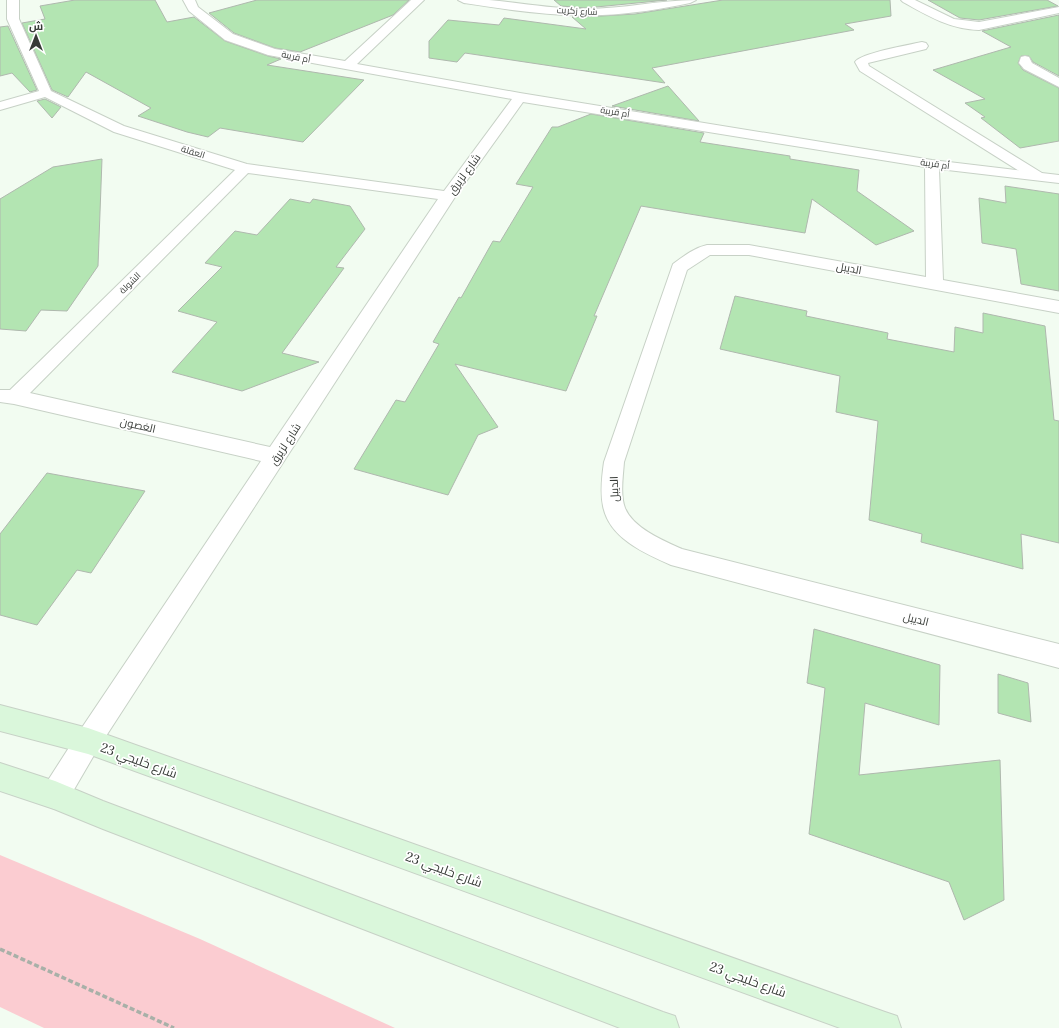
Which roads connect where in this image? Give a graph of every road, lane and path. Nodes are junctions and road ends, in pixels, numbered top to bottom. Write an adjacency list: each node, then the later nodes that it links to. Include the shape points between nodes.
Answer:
1 (13, 0): 12 (street, via 13,19)
2 (189, 0): 10 (street, أم قريبة, via 193,9 229,37 272,52)
3 (418, 0): 10 (street)
4 (464, 0): 5 (street, شارع زكريت, via 534,9 601,12)
5 (690, 0)
6 (907, 0): 7 (street, via 952,24 966,26 979,26)
7 (1059, 10)
8 (922, 46): 17 (street, via 861,62 864,68)
9 (1025, 60): 11 (street, via 1028,66)
10 (347, 66): 13 (street, أم قريبة)
11 (1059, 83)
12 (46, 93): 14 (street); 16 (street, العقلة, via 119,129)
13 (520, 97): 15 (street, أم قريبة); 19 (street, شارع لزيرق)
14 (0, 106)
15 (932, 164): 17 (street, أم قريبة); 20 (street)
16 (245, 168): 19 (street, العقلة); 22 (street, الشولة, via 46,367)
17 (1037, 176): 18 (street, أم قريبة)
18 (1059, 179)
19 (448, 196): 23 (street, شارع لزيرق)
20 (935, 284): 21 (street, الديبل); 24 (street, الديبل, via 749,250 707,250 692,258 680,268 614,462 612,488 615,511 631,532 656,548 679,558)
21 (1059, 307)
22 (7, 397): 23 (street, الغصون)
23 (277, 457): 26 (street, شارع لزيرق)
24 (1059, 656)
25 (0, 718): 26 (main road, شارع خليجي 23)
26 (88, 742): 28 (street, شارع لزيرق); 32 (main road, شارع خليجي 23)
27 (0, 777): 28 (main road)
28 (55, 795): 31 (main road)
29 (0, 950): 30 (path)
30 (174, 1028)
31 (663, 1028)
32 (885, 1028)

